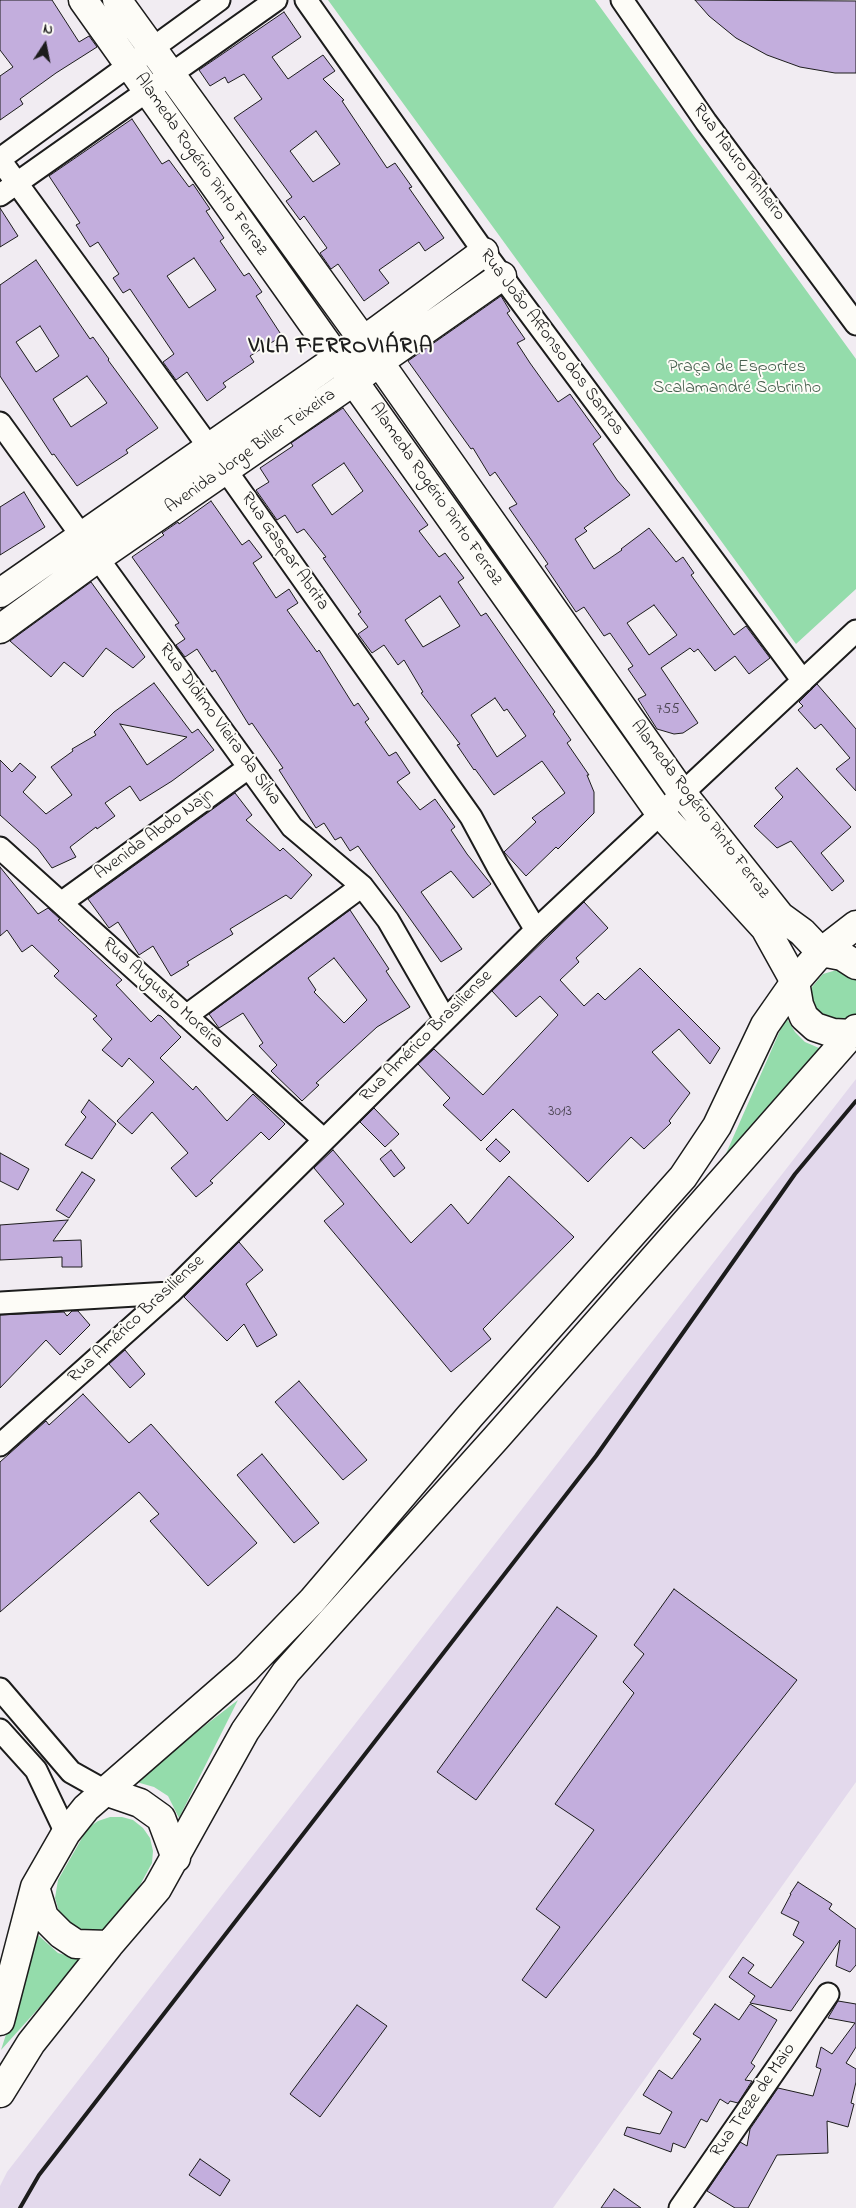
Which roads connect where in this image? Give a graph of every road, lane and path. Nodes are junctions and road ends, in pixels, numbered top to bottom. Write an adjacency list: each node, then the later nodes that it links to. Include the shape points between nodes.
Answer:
1 (83, 0): 8 (street, Alameda Rogério Pinto Ferraz)
2 (117, 0): 7 (street, Alameda Rogério Pinto Ferraz)
3 (219, 0): 7 (street)
4 (276, 0): 9 (street)
5 (306, 0): 13 (street, Rua João Affonso dos Santos)
6 (622, 0): 15 (street, Rua Mauro Pinheiro, via 706,122)
7 (151, 48): 8 (street); 9 (street, Alameda Rogério Pinto Ferraz)
8 (130, 65): 10 (street, Alameda Rogério Pinto Ferraz); 11 (street)
9 (170, 74): 10 (street); 16 (street, Alameda Rogério Pinto Ferraz)
10 (148, 90): 12 (street); 17 (street, Alameda Rogério Pinto Ferraz)
11 (0, 160): 12 (street, Rua Gaspar Abrita)
12 (9, 190): 21 (street, Rua Gaspar Abrita)
13 (484, 252): 14 (street, Rua João Affonso dos Santos); 16 (street, Avenida Jorge Biller Teixeira)
14 (502, 276): 18 (street, Avenida Jorge Biller Teixeira); 28 (street, Rua João Affonso dos Santos)
15 (856, 324)
16 (363, 340): 17 (street, Avenida Jorge Biller Teixeira); 18 (street, Alameda Rogério Pinto Ferraz)
17 (336, 358): 19 (street, Alameda Rogério Pinto Ferraz); 21 (street, Avenida Jorge Biller Teixeira)
18 (379, 362): 19 (street, Avenida Jorge Biller Teixeira); 30 (street, Alameda Rogério Pinto Ferraz)
19 (354, 381): 22 (street, Avenida Jorge Biller Teixeira); 31 (street, Alameda Rogério Pinto Ferraz)
20 (0, 424): 23 (street, Rua Didimo Vieira da Silva)
21 (209, 446): 22 (street, Rua Gaspar Abrita); 23 (street, Avenida Jorge Biller Teixeira)
22 (226, 469): 24 (street, Avenida Jorge Biller Teixeira); 36 (street, Rua Gaspar Abrita, via 471,816)
23 (80, 536): 24 (street, Rua Didimo Vieira da Silva); 25 (street, Avenida Jorge Biller Teixeira)
24 (99, 558): 26 (street, Avenida Jorge Biller Teixeira); 29 (street, Rua Didimo Vieira da Silva)
25 (0, 593)
26 (0, 629)
27 (856, 631): 28 (street, Rua Américo Brasiliense)
28 (803, 681): 30 (street, Rua Américo Brasiliense)
29 (248, 768): 33 (street, Rua Didimo Vieira da Silva, via 292,827); 34 (street, Avenida Abdo Najn)
30 (682, 793): 31 (street, Rua Américo Brasiliense); 37 (street, Alameda Rogério Pinto Ferraz, via 780,916)
31 (660, 813): 36 (street, Rua Américo Brasiliense); 39 (street, Alameda Rogério Pinto Ferraz, via 765,928)
32 (0, 848): 34 (street, Rua Augusto Moreira)
33 (362, 886): 40 (street); 41 (street, Rua Didimo Vieira da Silva, via 388,920)
34 (61, 903): 40 (street, Rua Augusto Moreira)
35 (856, 925): 37 (street)
36 (536, 930): 41 (street, Rua Américo Brasiliense)
37 (821, 952): 38 (street, via 842,956); 39 (street)
38 (856, 965)
39 (796, 982): 42 (street, via 799,1005 814,1028 833,1034); 49 (street, via 765,1025 717,1126 683,1177 470,1416 312,1601 246,1669)
40 (186, 1016): 43 (street, Rua Augusto Moreira)
41 (445, 1018): 43 (street, Rua Américo Brasiliense)
42 (854, 1031): 51 (street, via 286,1672 245,1731)
43 (323, 1139): 44 (street, Rua Américo Brasiliense)
44 (170, 1293): 45 (street); 46 (street, Rua Américo Brasiliense)
45 (0, 1303)
46 (0, 1445)
47 (0, 1689): 49 (street, via 71,1772)
48 (0, 1730): 50 (street, via 36,1770)
49 (105, 1791): 50 (street); 51 (street, via 140,1803 161,1818)
50 (66, 1833): 52 (street)
51 (176, 1858): 53 (street, via 157,1889)
52 (35, 1888): 53 (street, via 44,1917 61,1934 76,1944); 55 (street)
53 (109, 1945): 56 (street, via 31,2043)
54 (828, 1994): 57 (street, Rua Treze de Maio)
55 (0, 2021)
56 (0, 2093)
57 (680, 2208)

